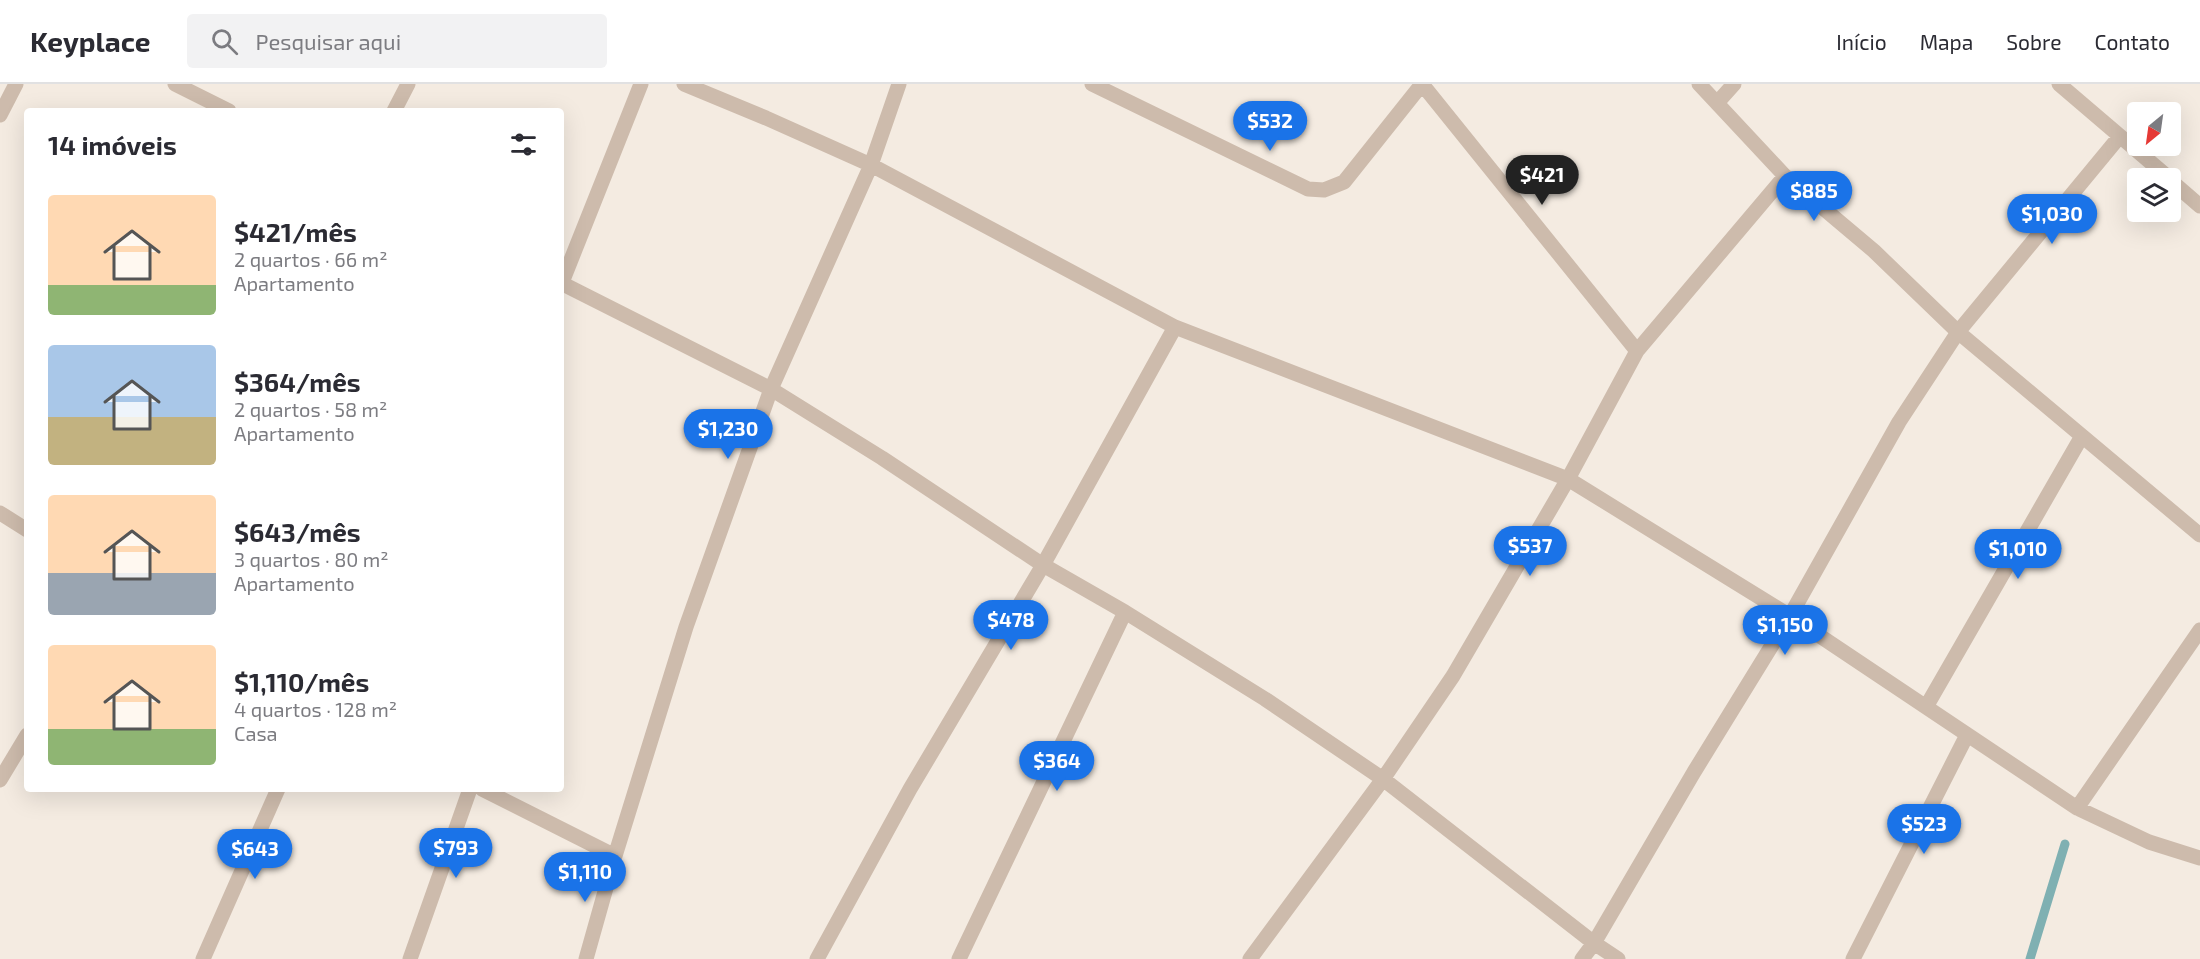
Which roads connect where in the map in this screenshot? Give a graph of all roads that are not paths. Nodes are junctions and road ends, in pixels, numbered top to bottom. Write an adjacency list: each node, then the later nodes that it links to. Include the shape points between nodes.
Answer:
1 (16, 84): 15 (street)
2 (175, 84): 13 (street)
3 (408, 84): 14 (street)
4 (641, 84): 22 (street)
5 (684, 84): 17 (street)
6 (899, 84): 17 (street)
7 (1092, 84): 8 (street, via 1308,189 1324,190 1344,182)
8 (1422, 84): 26 (street)
9 (1699, 84): 12 (street)
10 (1734, 84): 12 (street)
11 (2059, 84): 16 (street)
12 (1717, 103): 19 (street)
13 (223, 108)
14 (396, 108)
15 (0, 115)
16 (2120, 136): 18 (street); 25 (street)
17 (872, 165): 24 (street); 27 (street)
18 (2157, 168)
19 (1785, 176): 25 (street, via 1874,251); 26 (street)
20 (2181, 189): 21 (street)
21 (2200, 206)
22 (564, 276)
23 (564, 285): 27 (street)
24 (1175, 327): 29 (street); 33 (street)
25 (1958, 332): 28 (street); 35 (street, via 1899,422)
26 (1637, 351): 29 (street)
27 (771, 389): 33 (street); 46 (street, via 686,627)
28 (2082, 436): 32 (street); 37 (street)
29 (1569, 479): 35 (street); 40 (street, via 1453,676)
30 (0, 513): 31 (street)
31 (24, 528)
32 (2200, 535)
33 (1043, 565): 34 (street); 52 (street, via 910,789)
34 (1125, 612): 40 (street, via 1265,699); 53 (street)
35 (1790, 616): 37 (street); 48 (street)
36 (2200, 630): 45 (street)
37 (1926, 707): 38 (street)
38 (1966, 735): 45 (street); 57 (street)
39 (24, 740): 41 (street)
40 (1383, 779): 48 (street); 54 (street)
41 (0, 780)
42 (277, 792): 49 (street)
43 (469, 792): 50 (street)
44 (488, 792): 46 (street)
45 (2077, 808): 47 (street, via 2149,842)
46 (615, 856): 51 (street)
47 (2200, 858)
48 (1594, 943): 55 (street); 56 (street)
49 (203, 959)
50 (410, 959)
51 (586, 959)
52 (817, 959)
53 (959, 959)
54 (1250, 959)
55 (1582, 959)
56 (1618, 959)
57 (1853, 959)

